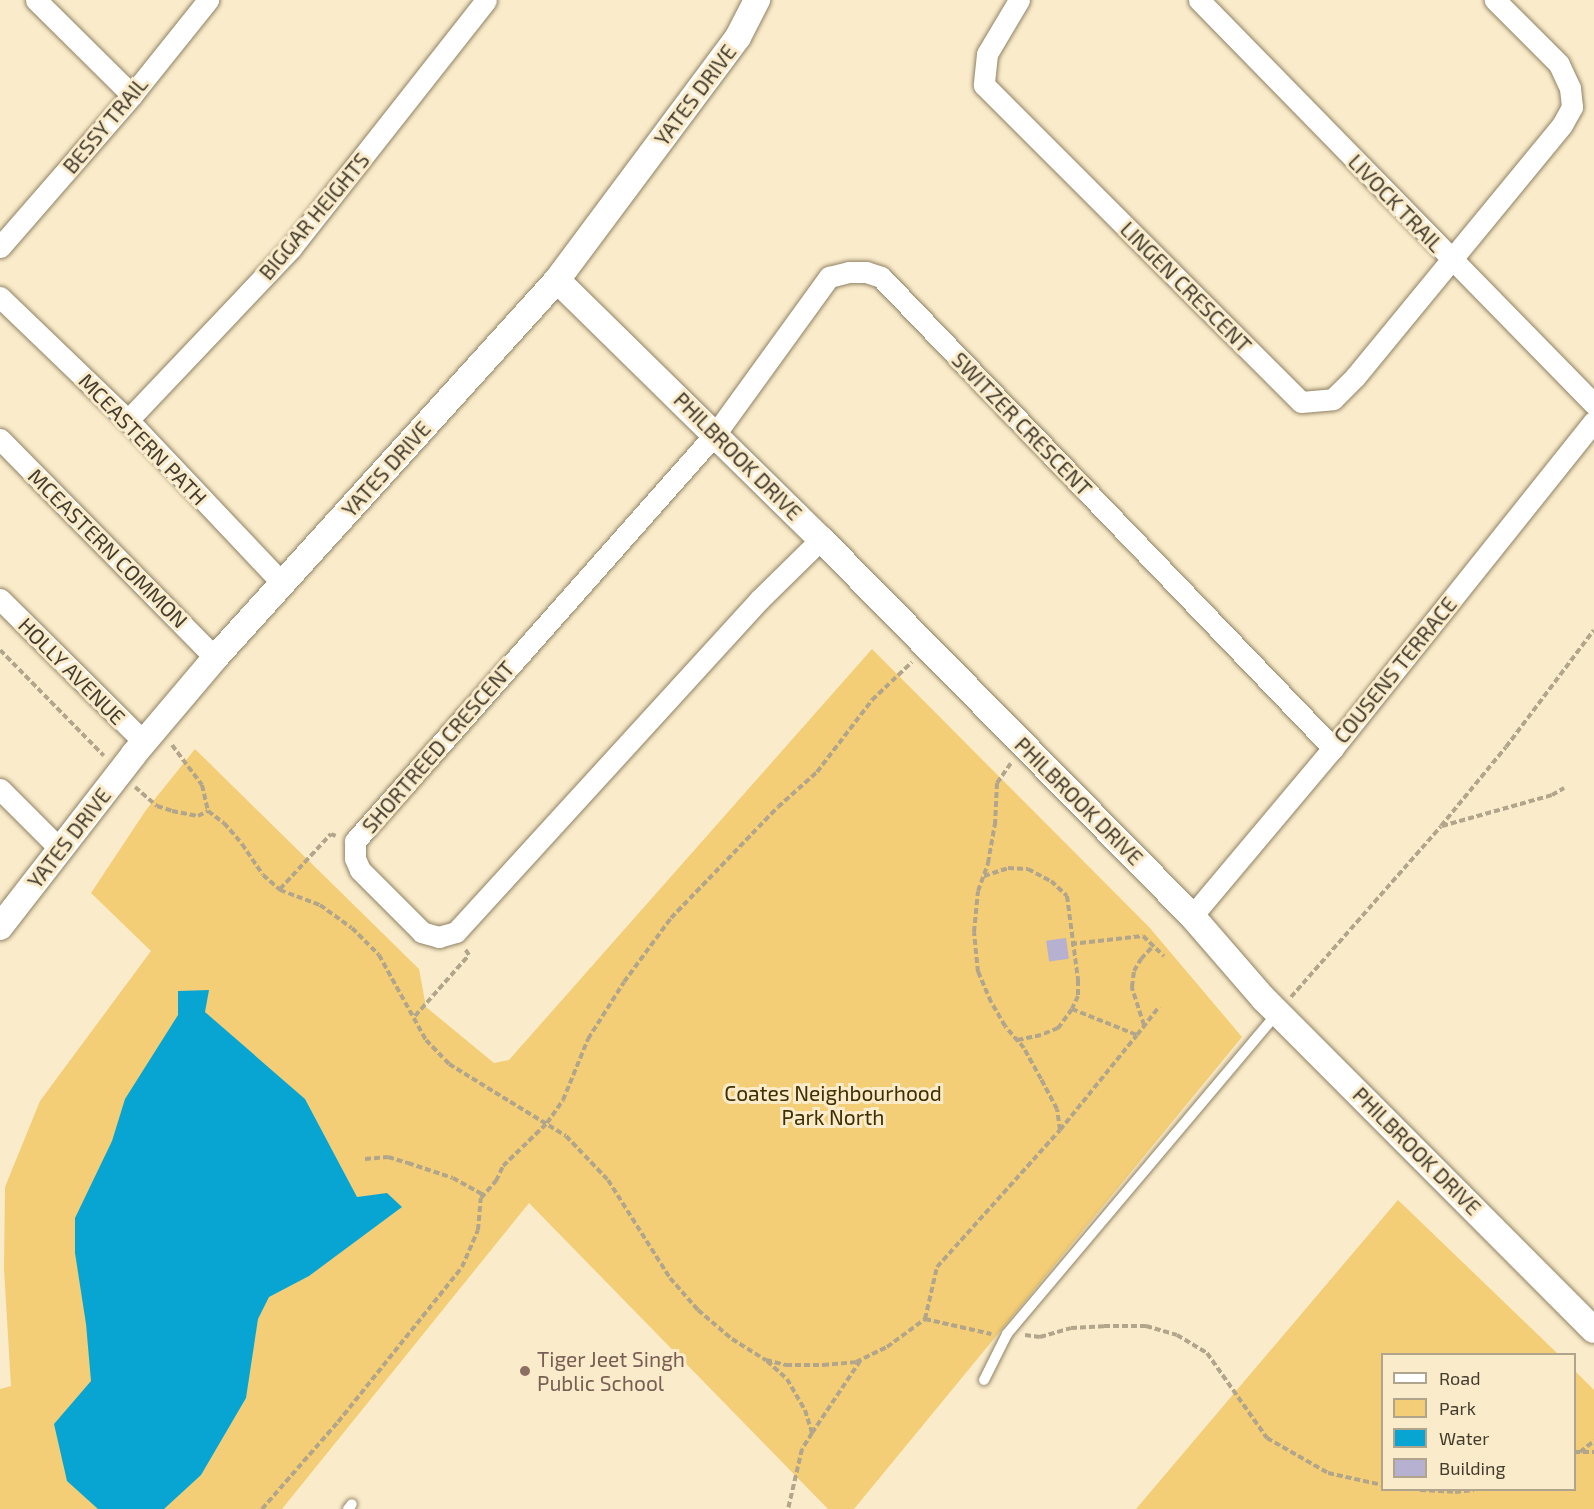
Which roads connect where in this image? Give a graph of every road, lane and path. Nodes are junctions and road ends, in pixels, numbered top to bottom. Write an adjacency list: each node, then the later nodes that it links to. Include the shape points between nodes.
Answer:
1 (36, 0): 8 (street)
2 (208, 0): 8 (street, BESSY TRAIL)
3 (486, 0): 14 (street, BIGGAR HEIGHTS, via 291,248)
4 (757, 0): 11 (street, YATES DRIVE, via 738,37)
5 (1018, 0): 10 (street, LINGEN CRESCENT, via 987,54 984,85 1301,402 1333,399)
6 (1199, 0): 10 (street, LIVOCK TRAIL)
7 (1495, 0): 10 (street, via 1559,64 1570,88 1572,107)
8 (132, 95): 9 (street, BESSY TRAIL)
9 (0, 247)
10 (1452, 260): 13 (street, LIVOCK TRAIL)
11 (557, 280): 16 (street, PHILBROOK DRIVE); 19 (street, YATES DRIVE)
12 (0, 297): 14 (street, MCEASTERN PATH)
13 (1594, 404)
14 (128, 420): 19 (street, MCEASTERN PATH)
15 (1594, 421): 27 (street, COUSENS TERRACE)
16 (716, 433): 18 (street, PHILBROOK DRIVE); 27 (street, SWITZER CRESCENT, via 829,276 866,272 881,277); 33 (street, SHORTREED CRESCENT)
17 (0, 439): 24 (street, MCEASTERN COMMON)
18 (821, 539): 22 (street, PHILBROOK DRIVE); 39 (street, via 760,599)
19 (283, 584): 24 (street, YATES DRIVE)
20 (0, 599): 25 (street, HOLLY AVENUE)
21 (1594, 630): 32 (path)
22 (929, 648): 26 (street, PHILBROOK DRIVE); 50 (path, via 890,680 817,772 671,918 588,1039 563,1100)
23 (0, 650): 28 (path)
24 (215, 658): 25 (street, YATES DRIVE)
25 (150, 734): 28 (street, YATES DRIVE); 31 (path, via 202,785)
26 (1025, 747): 35 (path, via 997,783 995,825); 37 (street, PHILBROOK DRIVE)
27 (1333, 748): 37 (street, COUSENS TERRACE)
28 (119, 773): 31 (path, via 157,806 198,816); 34 (street, YATES DRIVE)
29 (1564, 788): 32 (path, via 1552,795)
30 (0, 789): 34 (street)
31 (208, 811): 36 (path, via 224,823 263,876)
32 (1442, 826): 45 (path)
33 (355, 841): 36 (path, via 331,834); 39 (street, SHORTREED CRESCENT, via 360,870 422,932 439,937)
34 (60, 849): 38 (street, YATES DRIVE)
35 (983, 876): 40 (path, via 1008,868 1028,869 1051,880 1067,896); 49 (path, via 974,932 978,972 991,1002)
36 (280, 890): 46 (path, via 320,905 352,928 380,955)
37 (1192, 916): 45 (street, PHILBROOK DRIVE)
38 (0, 927)
39 (456, 932): 46 (path, via 469,955)
40 (1071, 944): 41 (path, via 1143,936); 44 (path, via 1078,980 1078,996)
41 (1153, 946): 42 (path); 47 (path, via 1134,971 1132,987)
42 (1164, 956)
43 (1159, 1007): 47 (path)
44 (1072, 1010): 48 (path); 49 (path, via 1058,1028)
45 (1279, 1012): 55 (street, PHILBROOK DRIVE); 56 (lane)
46 (415, 1016): 50 (path, via 426,1040 449,1064)
47 (1144, 1025): 48 (path)
48 (1137, 1035): 51 (path)
49 (1017, 1040): 51 (path, via 1057,1109)
50 (547, 1123): 53 (path, via 503,1167); 57 (path, via 566,1136 608,1180 647,1245 698,1310 732,1339)
51 (1060, 1130): 54 (path, via 937,1267)
52 (365, 1159): 53 (path, via 388,1157 408,1162 453,1178)
53 (484, 1195): 68 (path, via 478,1230 462,1267 338,1422)
54 (925, 1319): 56 (path); 58 (path, via 887,1347)
55 (1594, 1330)
56 (1007, 1334): 59 (lane); 65 (path, via 1040,1337 1071,1328 1146,1326 1177,1335 1207,1353 1267,1438 1328,1473)
57 (766, 1360): 58 (path, via 786,1365 823,1365); 60 (path, via 787,1379 805,1410)
58 (860, 1360): 60 (path)
59 (984, 1380)
60 (812, 1433): 69 (path, via 802,1449)
61 (1594, 1441): 63 (path)
62 (1576, 1452): 63 (path)
63 (1580, 1452): 64 (path)
64 (1594, 1452)
65 (1381, 1485)
66 (1438, 1491): 67 (path)
67 (1464, 1491)
68 (262, 1509)
69 (789, 1509)

